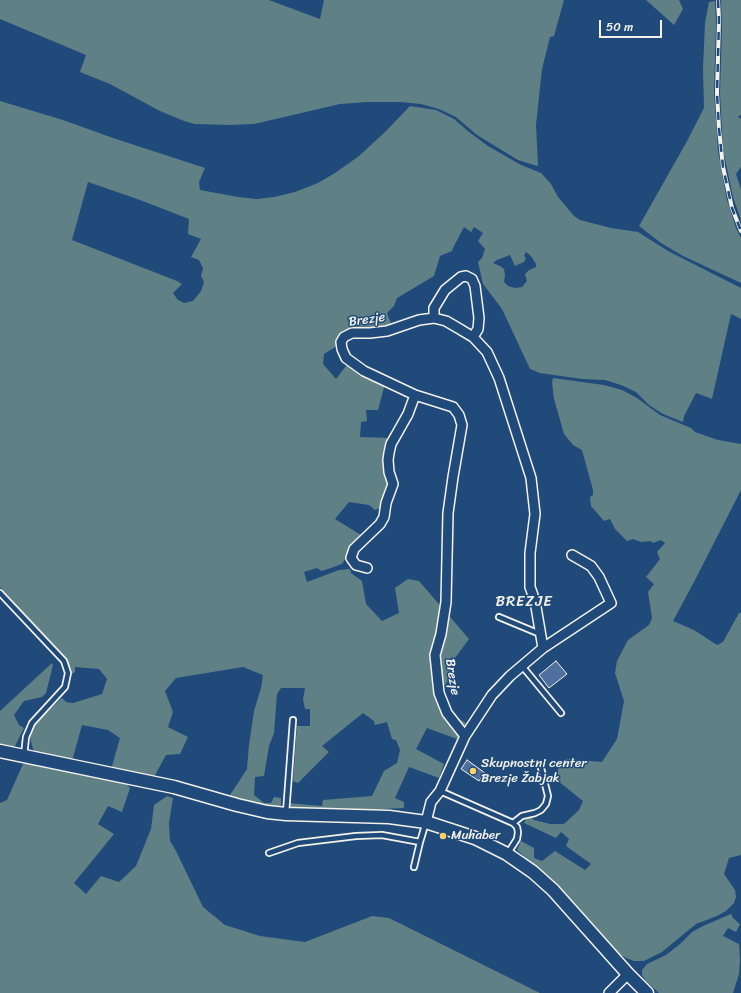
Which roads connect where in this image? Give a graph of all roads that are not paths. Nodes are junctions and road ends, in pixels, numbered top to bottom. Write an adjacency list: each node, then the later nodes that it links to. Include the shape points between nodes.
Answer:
1 (434, 318): 2 (street, via 446,321); 2 (street, via 434,308 445,290 466,276 472,279 475,286 479,318 478,329); 3 (street, Brezje, via 419,320 387,331 352,333 344,336 341,342 346,358 364,371)
2 (472, 337): 8 (street, via 487,352 499,378 531,478 535,514 530,553 530,587)
3 (415, 395): 5 (street, via 408,414 391,444 388,460 393,484 384,517 354,549 351,558 356,564); 13 (street, Brezje, via 453,407 462,425 452,477 448,513 446,602 436,655 439,693 447,713)
4 (572, 554): 9 (street, via 591,566 611,603)
5 (367, 568)
6 (0, 593): 15 (lane, via 64,661 68,673 65,687 32,723 26,737)
7 (499, 617): 8 (lane)
8 (540, 634): 9 (street)
9 (542, 648): 10 (street)
10 (522, 666): 11 (lane); 13 (street, via 492,695)
11 (561, 714)
12 (293, 720): 18 (lane)
13 (465, 736): 17 (street)
14 (0, 751): 15 (street)
15 (24, 756): 18 (street, via 174,787 237,806)
16 (541, 768): 20 (lane, via 548,796 546,804 541,810 522,816)
17 (440, 791): 19 (street, via 431,802); 20 (lane)
18 (286, 814): 19 (street, via 389,817)
19 (426, 822): 21 (lane); 23 (street, via 475,838)
20 (513, 823): 23 (lane, via 518,832)
21 (420, 842): 22 (lane, via 382,835 356,836 298,843); 24 (lane)
22 (269, 853)
23 (508, 854): 25 (street, via 553,890)
24 (414, 867)
25 (628, 974): 26 (street); 27 (street)
26 (610, 993)
27 (647, 993)

